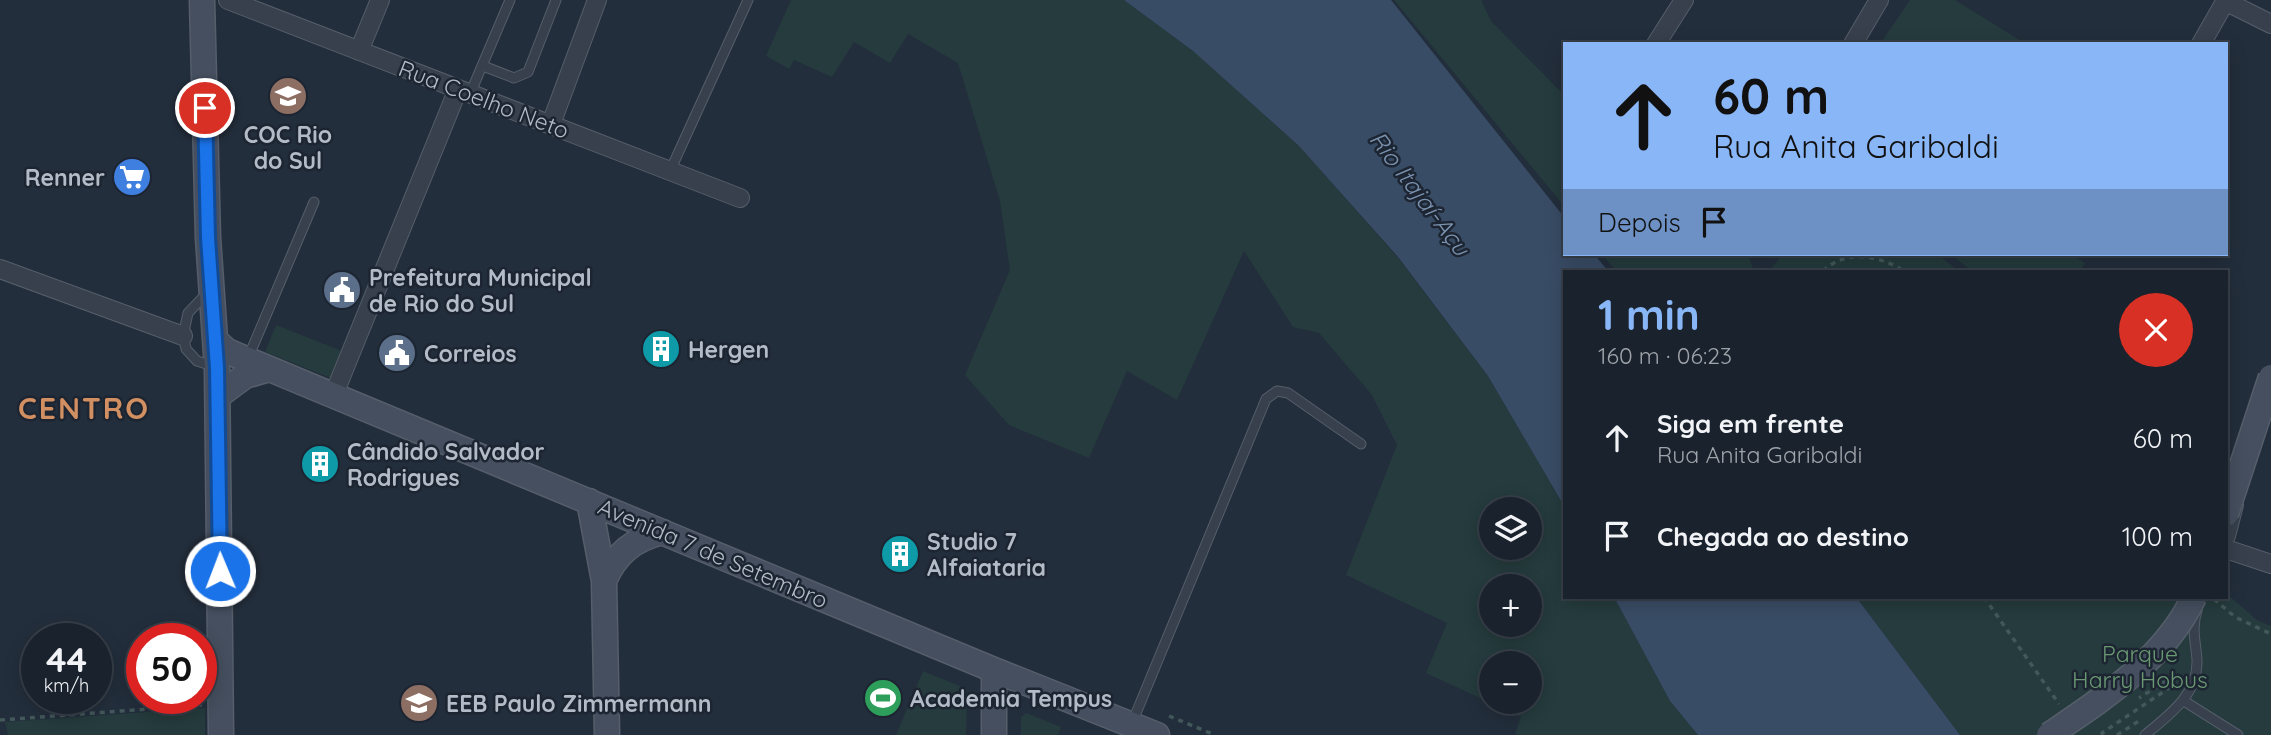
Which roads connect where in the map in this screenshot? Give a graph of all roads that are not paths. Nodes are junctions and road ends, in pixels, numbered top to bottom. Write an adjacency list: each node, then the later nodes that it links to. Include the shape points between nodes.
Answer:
1 (202, 0): 23 (street)
2 (228, 0): 15 (street, Rua Coelho Neto)
3 (380, 0): 15 (street)
4 (510, 0): 16 (lane)
5 (556, 0): 16 (lane, via 528,72 514,78)
6 (597, 0): 18 (street)
7 (748, 0): 19 (lane)
8 (1684, 0): 12 (street)
9 (1879, 0): 13 (street)
10 (2225, 1): 11 (street); 14 (street)
11 (2271, 24)
12 (1657, 42)
13 (1854, 42)
14 (2202, 42)
15 (359, 51): 17 (street, Rua Coelho Neto)
16 (483, 66): 17 (lane)
17 (464, 91): 18 (street, Rua Coelho Neto); 29 (street)
18 (551, 124): 19 (street, Rua Coelho Neto)
19 (670, 171): 20 (street, Rua Coelho Neto)
20 (740, 198)
21 (314, 202): 26 (lane)
22 (0, 269): 24 (street)
23 (212, 288): 24 (lane, via 188,313); 25 (street)
24 (184, 336): 27 (lane, via 197,361)
25 (216, 341): 26 (street, Avenida 7 de Setembro); 27 (street)
26 (258, 365): 29 (street, Avenida 7 de Setembro); 30 (street)
27 (217, 368): 30 (street)
28 (2270, 380): 33 (street, bridge); 34 (street)
29 (334, 394): 32 (street, Avenida 7 de Setembro)
30 (218, 396): 44 (street)
31 (1361, 444): 43 (lane, via 1288,393 1277,391 1266,399)
32 (589, 501): 35 (street, Avenida 7 de Setembro); 38 (street)
33 (2228, 508)
34 (2228, 529)
35 (663, 532): 38 (street, via 646,536 619,554); 41 (street, Avenida 7 de Setembro)
36 (2228, 550): 37 (street)
37 (2271, 564)
38 (604, 582): 45 (street)
39 (2193, 599): 48 (street, bridge, via 2170,636 2142,665)
40 (2203, 599): 42 (lane, via 2193,628 2195,674)
41 (994, 670): 43 (street, Avenida 7 de Setembro); 46 (street)
42 (2184, 701): 49 (lane); 50 (lane)
43 (1132, 725): 47 (street, Avenida 7 de Setembro)
44 (221, 735)
45 (607, 735)
46 (994, 735)
47 (1157, 735)
48 (2049, 735)
49 (2146, 735)
50 (2238, 735)

